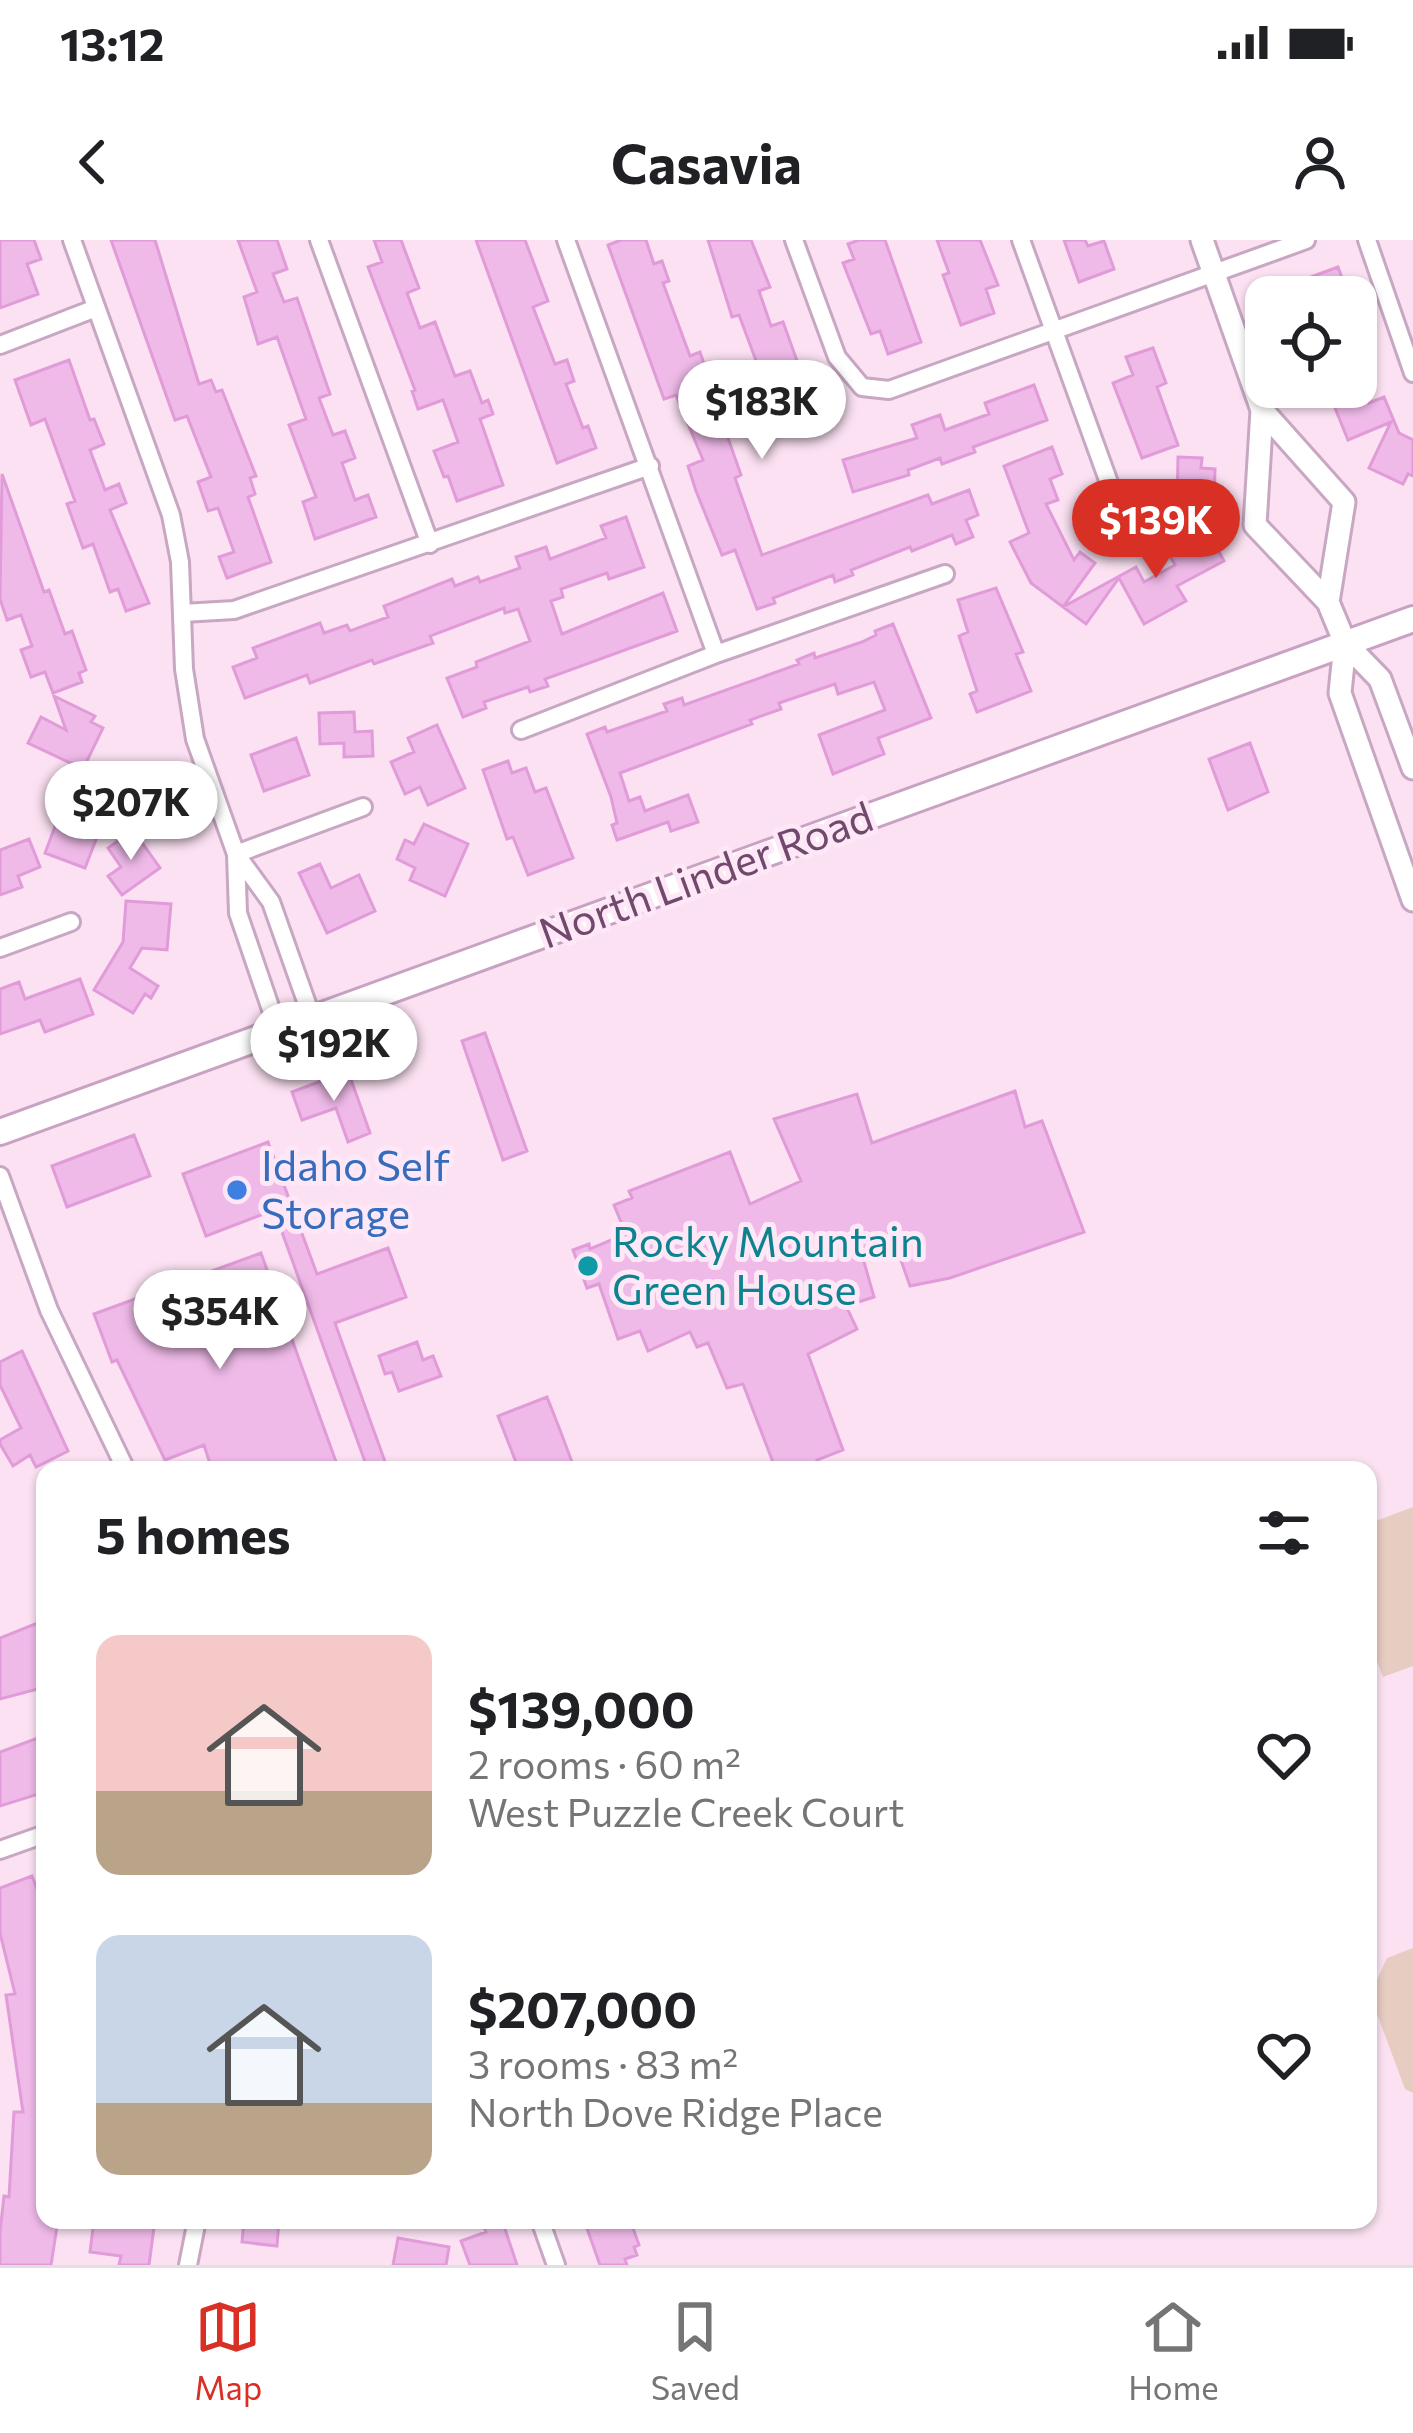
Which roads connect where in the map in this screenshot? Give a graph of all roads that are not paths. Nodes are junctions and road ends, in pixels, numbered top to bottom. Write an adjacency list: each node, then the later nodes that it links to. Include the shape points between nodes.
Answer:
1 (72, 240): 10 (street)
2 (319, 240): 17 (street)
3 (566, 240): 15 (street)
4 (794, 240): 11 (street, via 837,357 862,387 890,390)
5 (1022, 240): 11 (street)
6 (1202, 240): 9 (street)
7 (1306, 240): 9 (street)
8 (1367, 240): 13 (street)
9 (1213, 273): 11 (street); 14 (street)
10 (96, 308): 12 (street); 20 (street, via 171,515)
11 (1055, 331): 16 (street)
12 (0, 345)
13 (1413, 373)
14 (1262, 410): 19 (street, via 1255,525); 19 (street, via 1344,502)
15 (650, 466): 17 (street); 23 (street)
16 (1116, 502)
17 (430, 544): 20 (street, via 233,610)
18 (945, 574): 23 (street)
19 (1328, 602): 22 (street)
20 (183, 614): 27 (street, via 195,739)
21 (1413, 619): 22 (main road, North Linder Road)
22 (1345, 643): 25 (street, via 1380,679); 28 (street, via 1340,693); 31 (main road, North Linder Road)
23 (716, 654): 24 (street)
24 (521, 730)
25 (1413, 768)
26 (363, 807): 27 (street)
27 (236, 854): 31 (street, via 271,902); 32 (street, via 238,913)
28 (1413, 900)
29 (71, 922): 30 (street)
30 (0, 948)
31 (312, 1018): 32 (main road, North Linder Road)
32 (278, 1030): 33 (main road, North Linder Road)
33 (0, 1132)
34 (0, 1176): 35 (street, via 49,1310)
35 (122, 1461)
36 (36, 1837): 37 (street)
37 (0, 1850)
38 (195, 2229): 40 (street)
39 (543, 2229): 41 (street)
40 (188, 2265)
41 (556, 2265)

